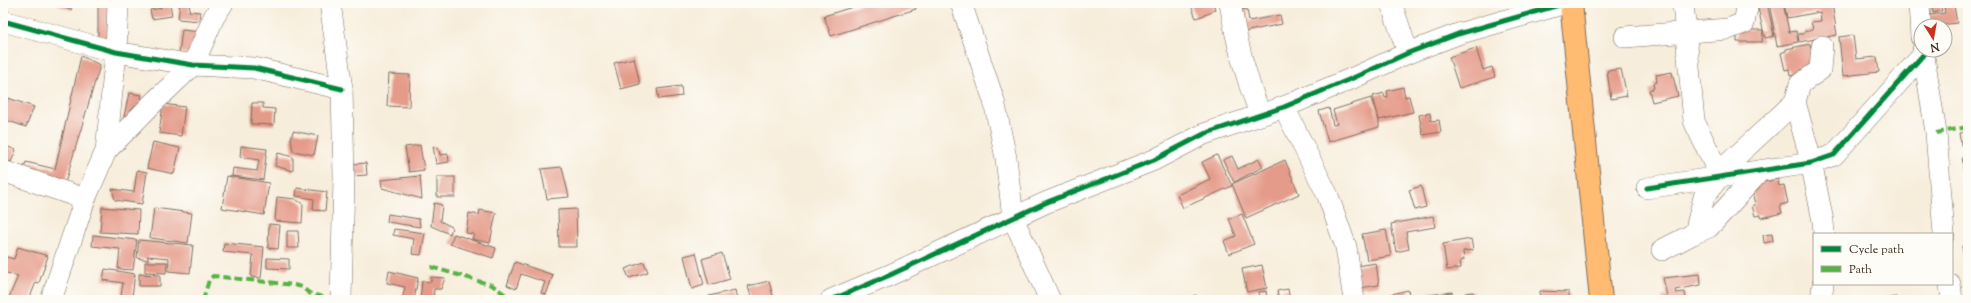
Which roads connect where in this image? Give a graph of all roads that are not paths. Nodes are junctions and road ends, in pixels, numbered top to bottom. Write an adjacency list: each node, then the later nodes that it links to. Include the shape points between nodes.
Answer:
1 (118, 3): 17 (street)
2 (223, 3): 21 (street)
3 (330, 3): 22 (street)
4 (961, 3): 33 (street, via 994,101 1006,158)
5 (1230, 3): 25 (street, via 1246,76)
6 (1391, 3): 18 (street)
7 (1566, 3): 18 (street, via 1458,34)
8 (1571, 3): 45 (main road)
9 (1683, 3): 14 (street)
10 (1748, 3): 14 (street, via 1744,23 1728,29)
11 (1919, 3): 12 (street)
12 (1920, 18)
13 (3, 21): 17 (street)
14 (1686, 32): 15 (street); 30 (street, via 1694,121)
15 (1625, 37)
16 (1822, 46): 23 (street, via 1820,70 1800,84)
17 (116, 52): 21 (street); 26 (street)
18 (1408, 53): 24 (street)
19 (1913, 58): 27 (street, via 1834,155)
20 (1924, 58): 36 (street, via 1936,133)
21 (192, 65): 22 (street, via 254,68); 26 (street)
22 (342, 89): 41 (street, via 344,178)
23 (1795, 102): 27 (street); 30 (street, via 1728,164)
24 (1284, 106): 25 (street); 44 (street, via 1328,196 1346,247)
25 (1260, 114): 33 (street, via 1204,134 1154,160 1101,179)
26 (106, 151): 32 (street)
27 (1811, 163): 29 (street); 35 (street)
28 (3, 171): 32 (street)
29 (1760, 171): 30 (street); 34 (street, via 1709,227)
30 (1720, 176): 31 (street); 34 (street, via 1704,197)
31 (1647, 188)
32 (85, 199): 40 (street)
33 (1013, 218): 42 (street); 43 (street)
34 (1694, 233): 37 (street)
35 (1824, 233)
36 (1944, 233)
37 (1662, 250)
38 (1823, 285): 46 (street)
39 (1950, 285): 47 (street)
40 (51, 300)
41 (341, 300)
42 (831, 300)
43 (1050, 300)
44 (1354, 300)
45 (1601, 300)
46 (1821, 300)
47 (1952, 300)

